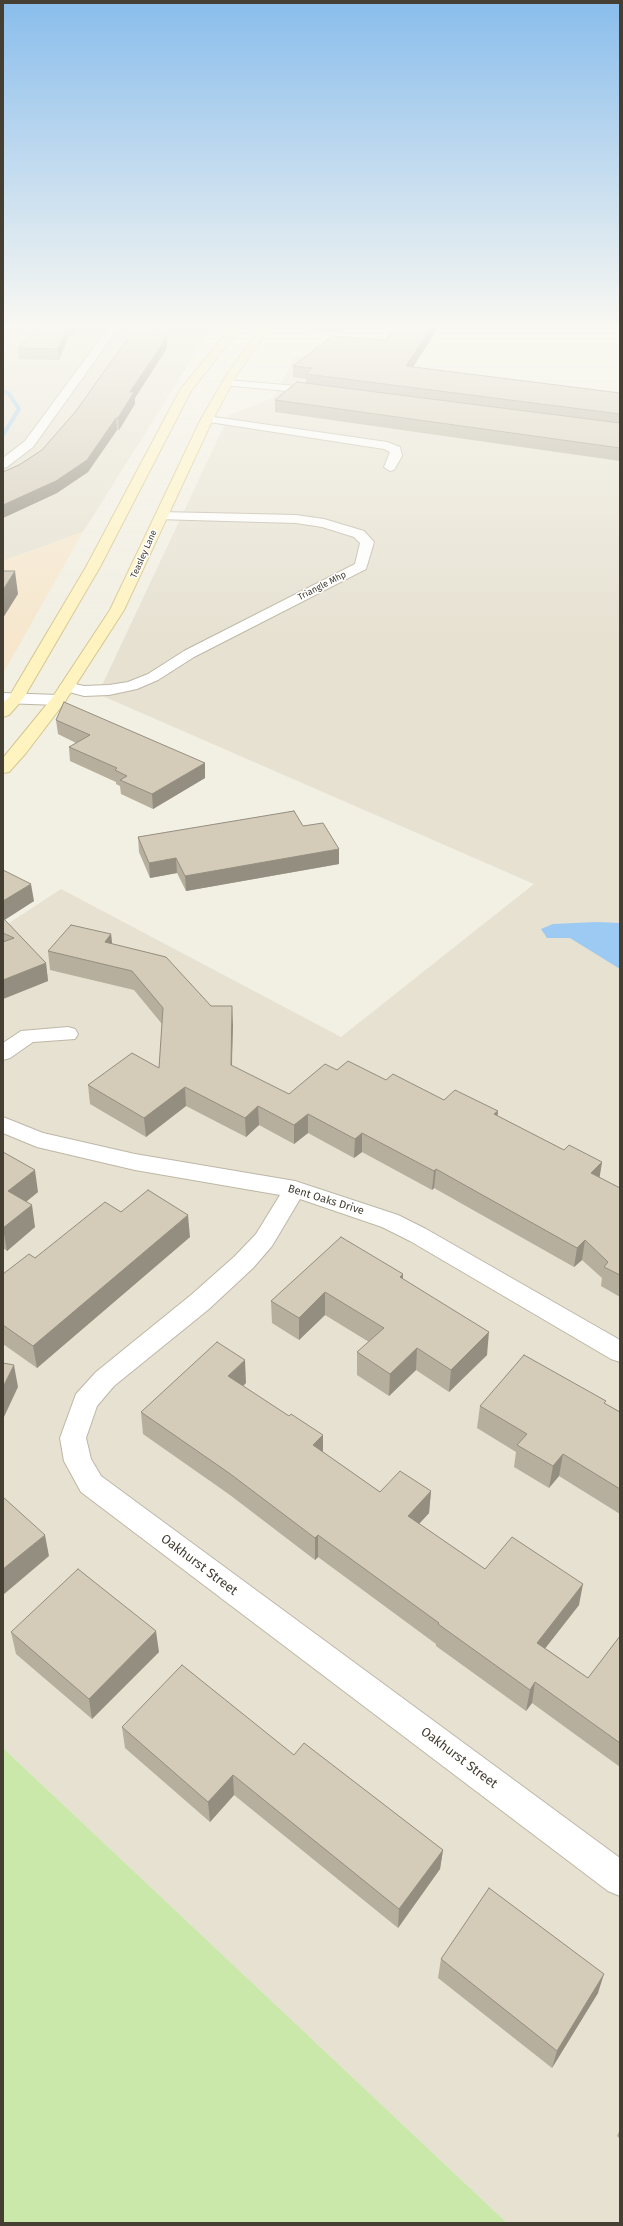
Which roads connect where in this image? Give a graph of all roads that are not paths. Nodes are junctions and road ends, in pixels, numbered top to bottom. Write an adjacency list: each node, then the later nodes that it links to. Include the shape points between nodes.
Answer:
1 (39, 431): 5 (street, via 29,444)
2 (165, 431): 9 (main road, via 93,567)
3 (201, 431): 7 (main road, Teasley Lane)
4 (286, 431): 6 (street, via 387,446 396,450)
5 (3, 464)
6 (390, 467)
7 (161, 516): 8 (main road, Teasley Lane, via 117,610); 8 (street, Triangle Mhp, via 296,519 324,523 359,534 367,542 361,566 189,654 153,677 132,686 109,690 84,691)
8 (67, 687): 10 (main road, Teasley Lane)
9 (9, 699): 10 (street); 11 (main road)
10 (58, 700): 12 (main road, Teasley Lane)
11 (3, 712)
12 (3, 768)
13 (68, 1034): 14 (street, via 28,1036)
14 (3, 1053)
15 (3, 1124): 16 (street, Bent Oaks Drive, via 37,1139 135,1162)
16 (295, 1189): 17 (street, Bent Oaks Drive, via 390,1221 418,1235); 18 (street, Oakhurst Street, via 264,1240 244,1262 200,1302 105,1379 85,1401 74,1438 78,1461 91,1484)
17 (620, 1352)
18 (620, 1879)

